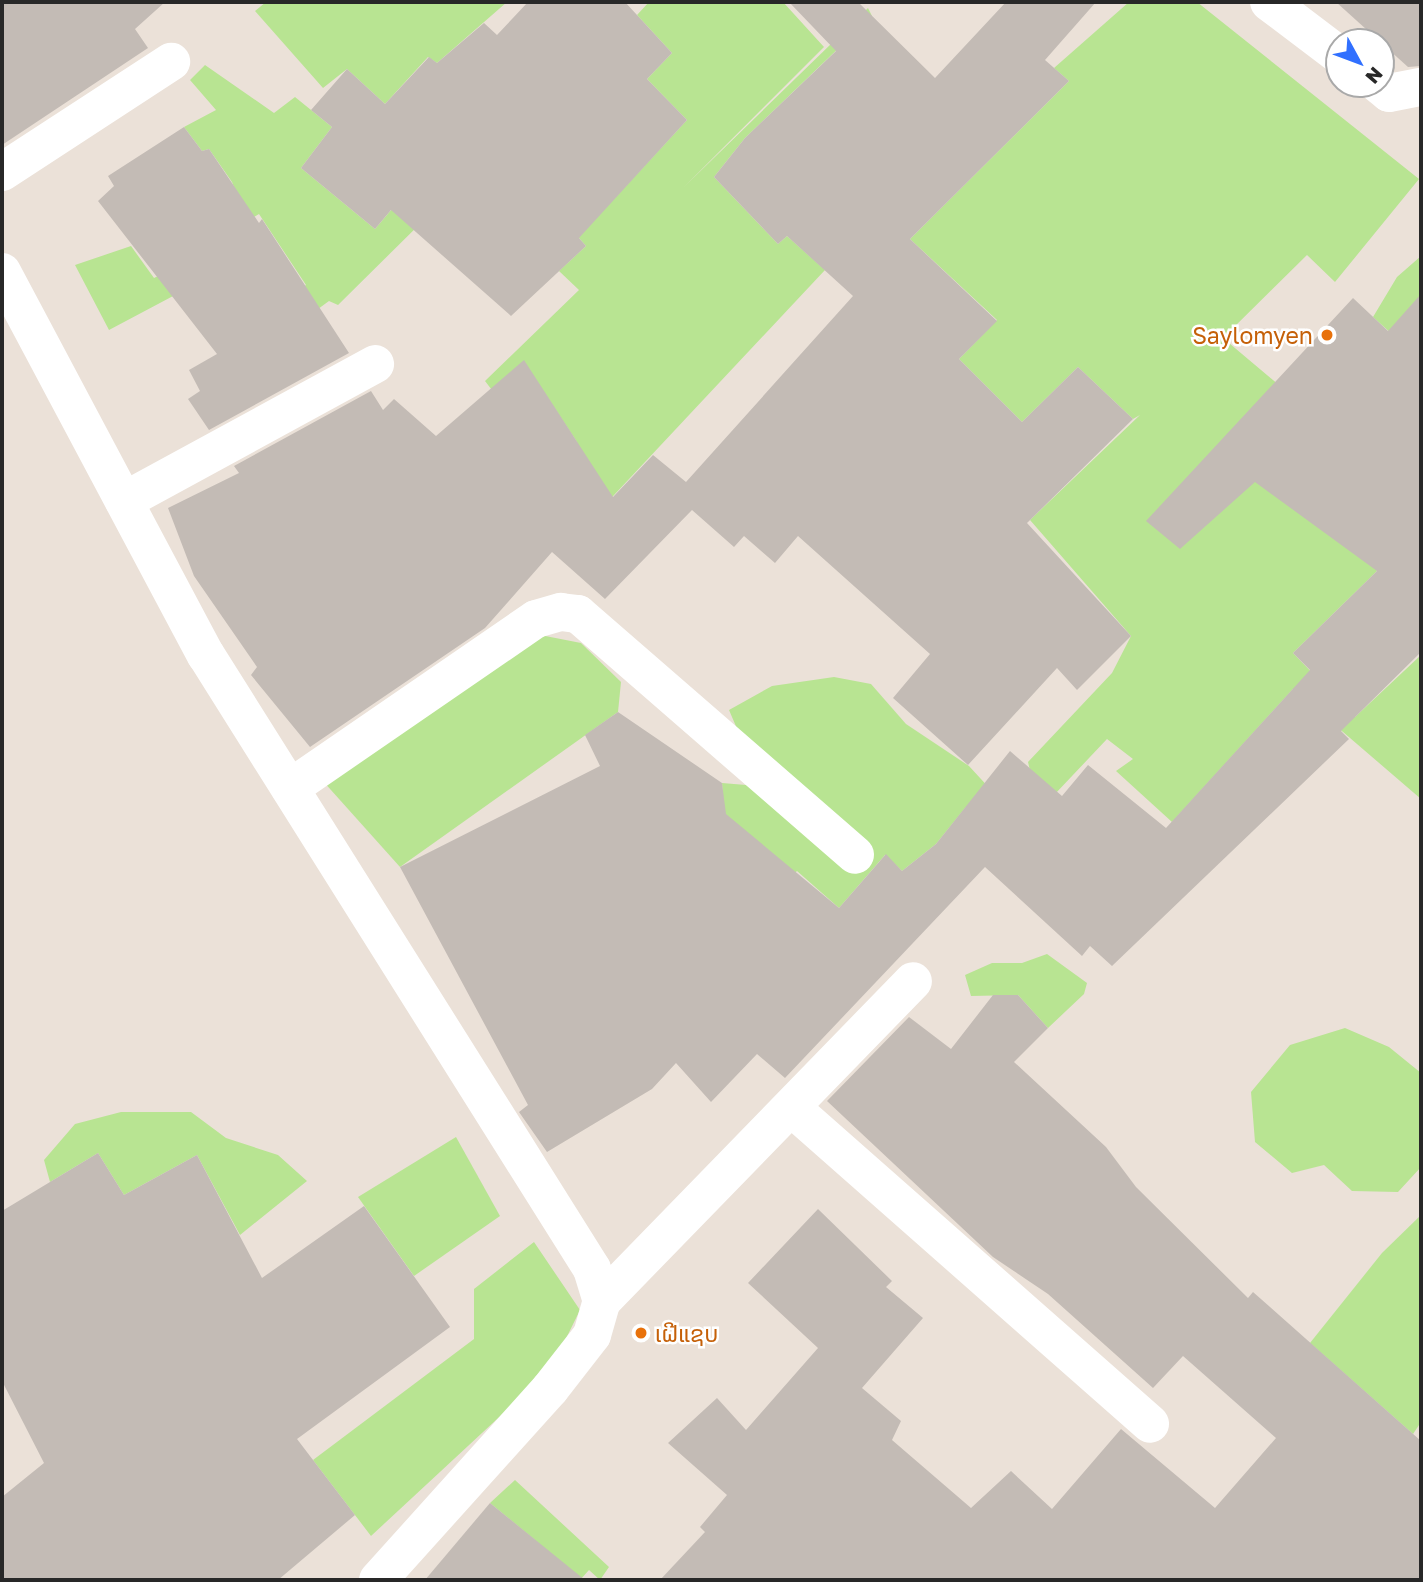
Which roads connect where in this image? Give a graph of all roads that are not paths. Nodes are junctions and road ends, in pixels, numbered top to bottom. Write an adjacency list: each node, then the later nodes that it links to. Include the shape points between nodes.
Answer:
1 (1269, 2): 2 (street)
2 (1325, 44)
3 (171, 62): 6 (street)
4 (1421, 87): 5 (street)
5 (1395, 92)
6 (2, 172)
7 (2, 272): 9 (street)
8 (375, 364): 9 (street)
9 (124, 501): 10 (street, via 206,654)
10 (290, 788): 11 (street, via 536,619 561,611 578,614); 14 (street, via 592,1269)
11 (855, 855)
12 (913, 981): 13 (street)
13 (793, 1109): 14 (street); 15 (street)
14 (602, 1301): 16 (street, via 592,1335 550,1389)
15 (1150, 1424)
16 (378, 1580)

